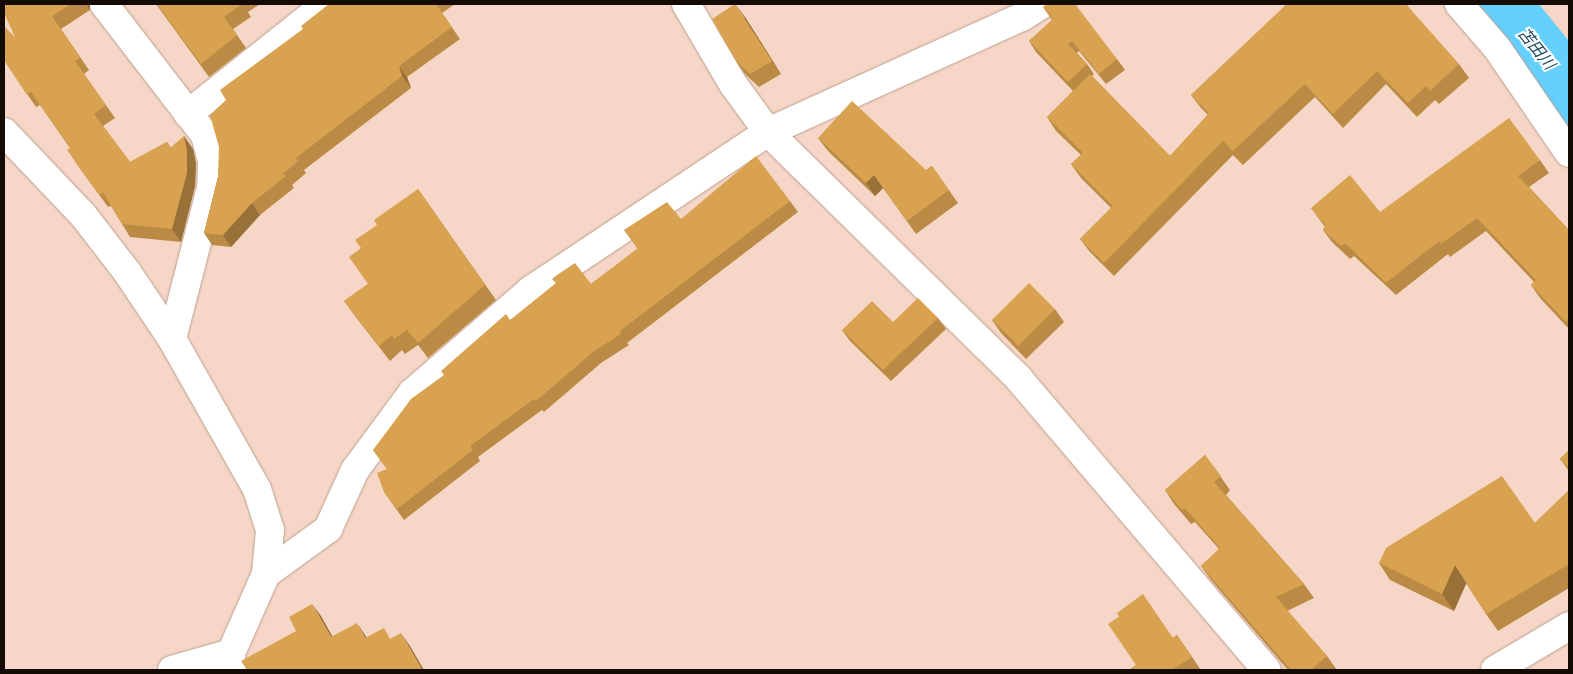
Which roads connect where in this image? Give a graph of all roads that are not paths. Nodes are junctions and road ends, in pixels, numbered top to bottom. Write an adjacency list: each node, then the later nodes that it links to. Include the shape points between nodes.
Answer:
1 (104, 4): 6 (street)
2 (326, 4): 6 (street)
3 (686, 4): 8 (street, via 733,84)
4 (1043, 4): 8 (street, via 1022,17)
5 (1459, 4): 9 (street, via 1497,48)
6 (188, 114): 10 (street, via 205,135 212,162 211,188)
7 (4, 132): 10 (street, via 83,216 128,272)
8 (768, 132): 11 (street, via 531,290 412,393 355,470 328,530); 15 (street, via 1018,380)
9 (1569, 153)
10 (172, 339): 11 (street, via 257,489 270,530)
11 (266, 574): 13 (street)
12 (1569, 626): 16 (street)
13 (231, 662): 14 (street)
14 (172, 670)
15 (1267, 670)
16 (1495, 670)

